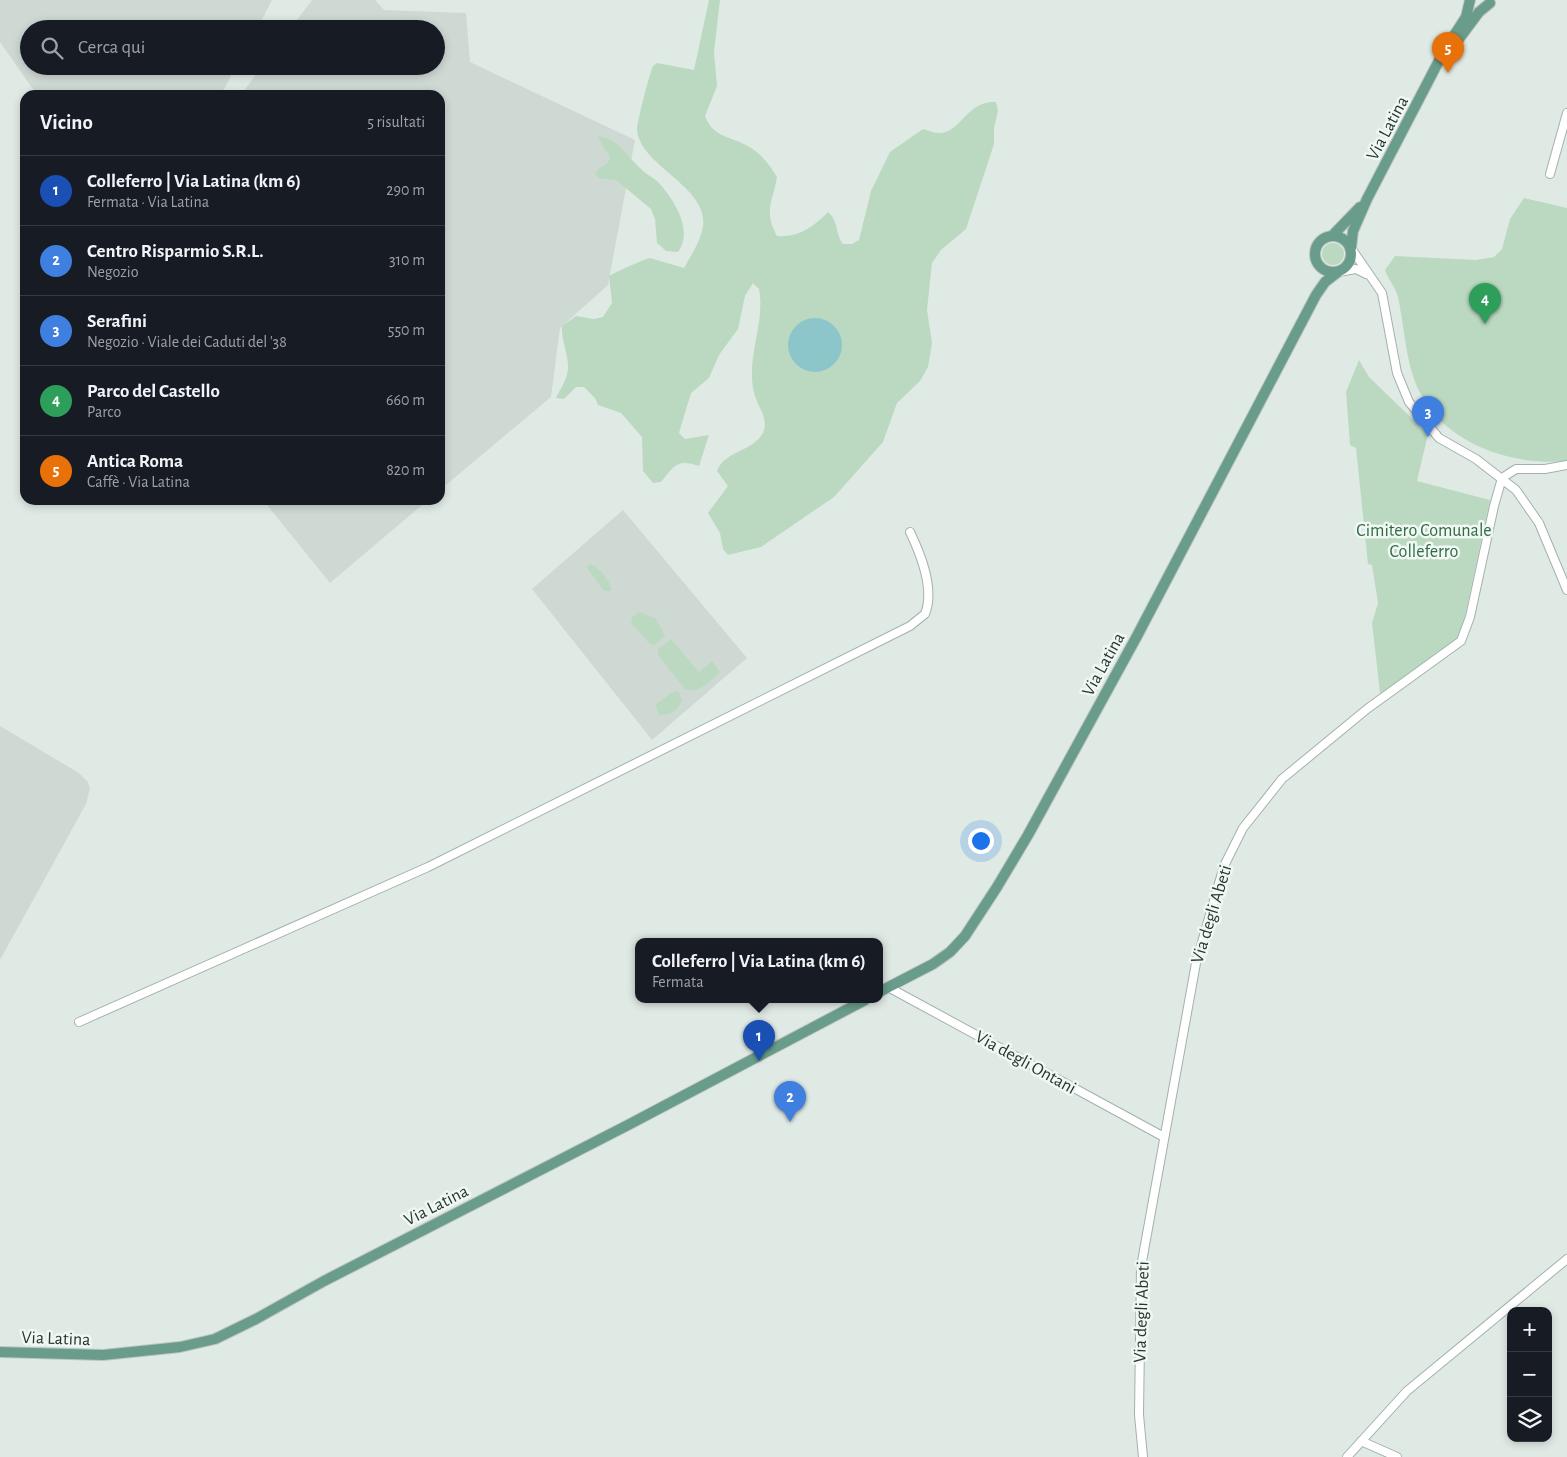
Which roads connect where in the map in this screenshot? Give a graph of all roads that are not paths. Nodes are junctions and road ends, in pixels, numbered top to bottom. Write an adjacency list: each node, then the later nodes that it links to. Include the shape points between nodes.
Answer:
1 (1470, 0): 4 (main road, Via Latina, via 1467,13)
2 (1480, 0): 3 (main road, Via Latina)
3 (1493, 1): 4 (main road, Via Latina, via 1473,20)
4 (1435, 72): 7 (main road, Via Latina)
5 (1567, 113): 6 (street)
6 (1550, 174)
7 (1368, 199): 8 (main road, Via Latina); 9 (main road, Via Latina, via 1353,231)
8 (1332, 236): 9 (main road, via 1343,239); 10 (main road, Via Latina, via 1317,246)
9 (1351, 248): 11 (main road, Via Latina, via 1349,263); 12 (street)
10 (1318, 264): 11 (main road, via 1327,271); 13 (main road, Via Latina, via 1317,282)
11 (1338, 272): 12 (street, via 1358,269); 13 (main road, Via Latina, via 1320,288)
12 (1375, 281): 15 (street, via 1383,297 1399,381 1409,402 1439,438)
13 (1308, 311): 18 (main road, Via Latina, via 1132,645 1014,859 970,929 954,948 933,964)
14 (1567, 465): 15 (street, via 1516,469)
15 (1502, 478): 17 (street, via 1516,490 1535,517); 21 (street, Via degli Abeti, via 1470,617 1461,641 1370,706 1289,773 1271,791 1236,841 1220,877 1199,946)
16 (910, 532): 20 (street, via 923,562 927,599 925,614 910,626 428,867)
17 (1567, 590)
18 (884, 990): 21 (street, Via degli Ontani)
19 (859, 1003): 23 (main road, Via Latina, via 214,1339 180,1348 104,1356)
20 (79, 1022)
21 (1164, 1137): 25 (street, Via degli Abeti, via 1140,1282 1139,1415)
22 (1567, 1259): 24 (street, via 1412,1386)
23 (0, 1352)
24 (1361, 1440): 26 (street); 27 (street)
25 (1143, 1457)
26 (1347, 1457)
27 (1397, 1457)

